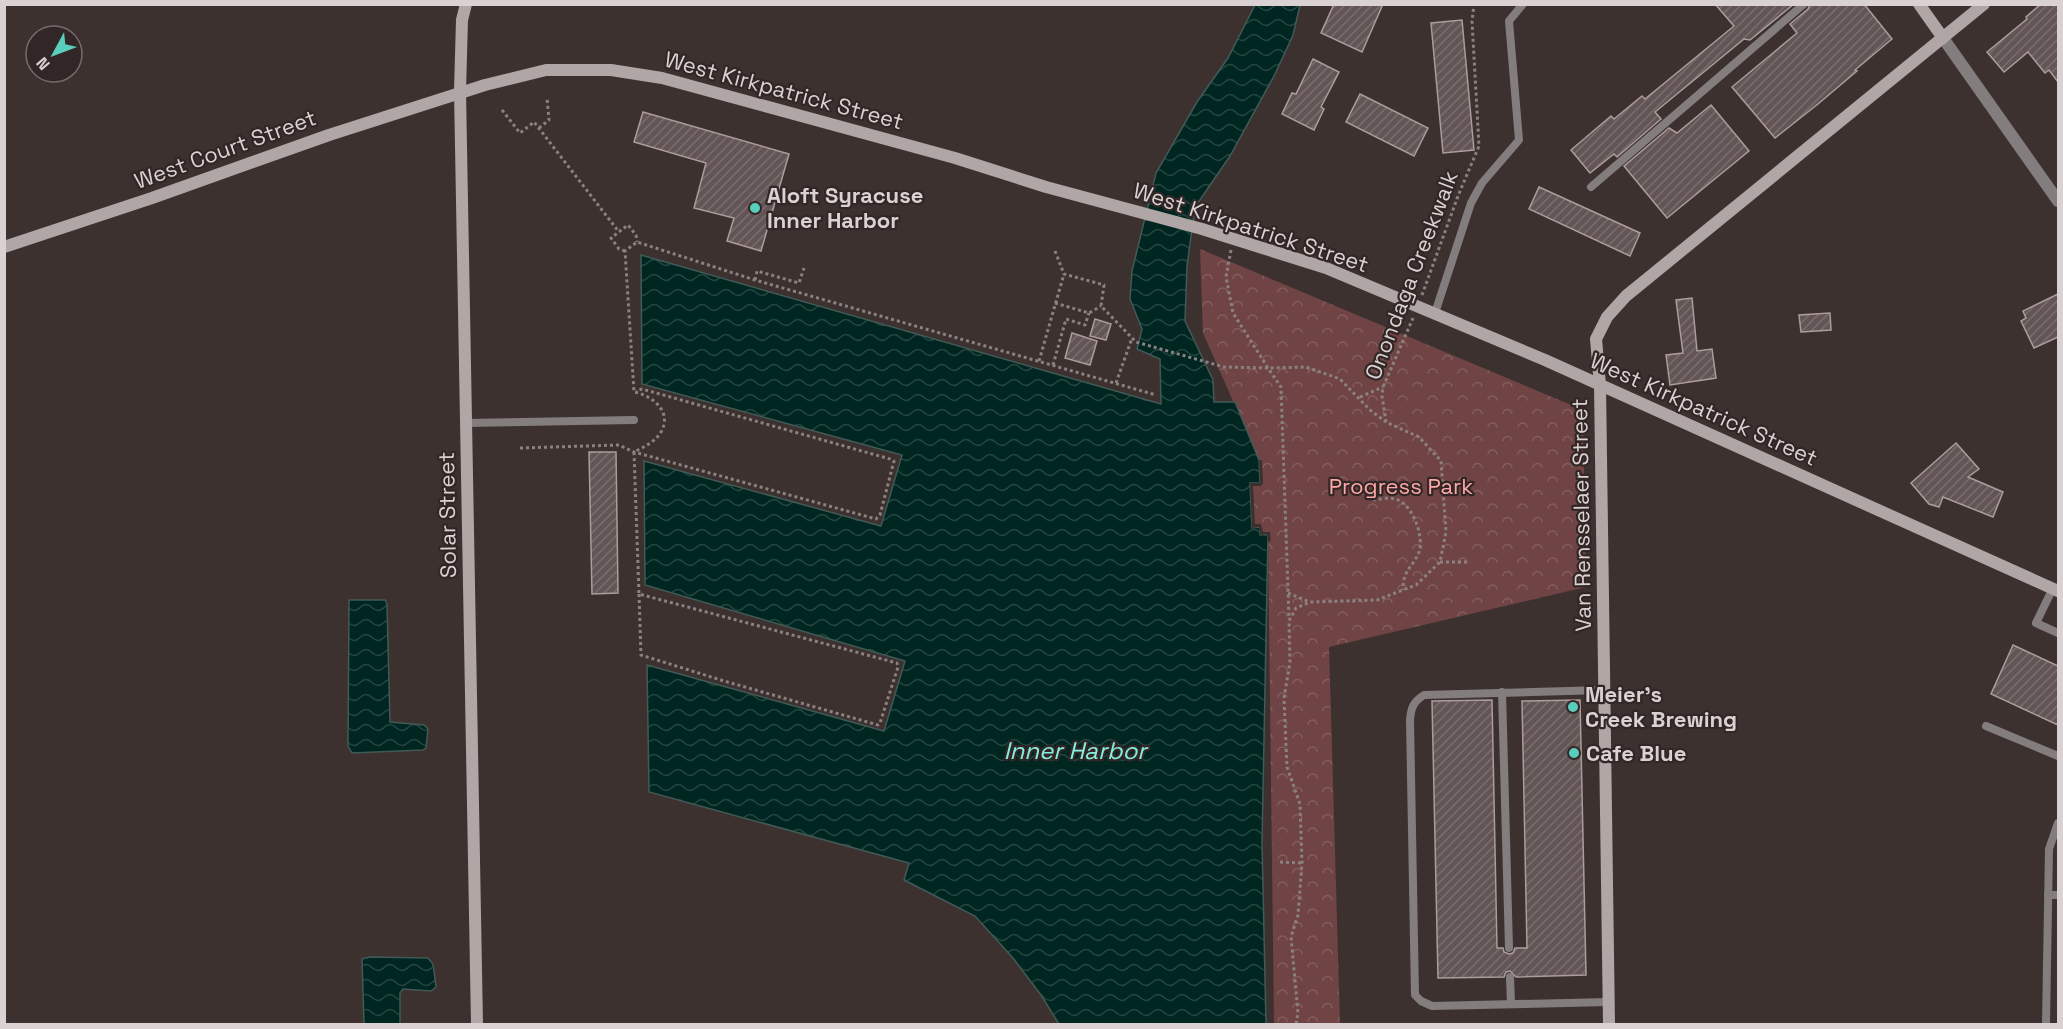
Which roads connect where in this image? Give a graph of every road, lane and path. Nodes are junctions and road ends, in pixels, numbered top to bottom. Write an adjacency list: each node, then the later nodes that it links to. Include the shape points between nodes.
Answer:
1 (466, 4): 8 (street, Solar Street)
2 (1474, 4): 25 (path, Onondaga Creekwalk, via 1479,146)
3 (1523, 4): 27 (lane, via 1509,21 1520,140 1482,183 1471,203)
4 (1804, 4): 12 (lane)
5 (1919, 4): 7 (street)
6 (1984, 4): 7 (street, Van Rensselaer Street)
7 (1943, 38): 13 (street); 33 (street, Van Rensselaer Street, via 1626,296 1596,339)
8 (460, 91): 15 (street, West Kirkpatrick Street, via 546,70 611,70 662,78 955,158); 17 (street, West Court Street); 40 (street, Solar Street)
9 (547, 98): 11 (path, via 549,120)
10 (502, 110): 11 (path, via 520,133 534,122)
11 (539, 128): 14 (path)
12 (1591, 187)
13 (2058, 201)
14 (619, 232): 16 (path, via 628,225); 19 (path, via 611,238)
15 (1233, 240): 25 (street, West Kirkpatrick Street, via 1326,268); 31 (path, via 1226,277 1233,312)
16 (637, 242): 19 (path); 22 (path)
17 (4, 247)
18 (1055, 251): 21 (path)
19 (626, 252): 35 (path)
20 (804, 268): 22 (path, via 799,283 757,272)
21 (1064, 274): 23 (path); 24 (path, via 1104,285)
22 (755, 280): 29 (path)
23 (1055, 303): 26 (path); 29 (path)
24 (1101, 306): 26 (path); 28 (path)
25 (1418, 307): 27 (street, West Kirkpatrick Street); 34 (path, Onondaga Creekwalk)
26 (1089, 313): 30 (path, via 1085,324 1066,319)
27 (1435, 314): 33 (street, West Kirkpatrick Street)
28 (1132, 339): 31 (path, via 1224,367); 32 (path)
29 (1039, 361): 30 (path)
30 (1053, 365): 32 (path)
31 (1268, 368): 37 (path, via 1306,367 1340,379); 48 (path, via 1281,387)
32 (1116, 383): 36 (path)
33 (1600, 385): 47 (street, West Kirkpatrick Street); 53 (street, Van Rensselaer Street)
34 (1383, 387): 37 (path); 39 (path, Onondaga Creekwalk)
35 (634, 392): 42 (path, via 660,406 664,424 650,444); 42 (path, via 642,389 894,462 876,519)
36 (1156, 395)
37 (1359, 397): 39 (path)
38 (634, 420): 40 (lane)
39 (1386, 422): 44 (path, via 1419,438 1441,461 1446,532)
40 (466, 423): 66 (street, Solar Street)
41 (520, 448): 42 (path, via 619,445)
42 (634, 452): 49 (path)
43 (1373, 500): 46 (path, via 1401,501 1421,538 1419,551 1403,577)
44 (1440, 562): 45 (path); 46 (path, via 1416,585)
45 (1470, 562)
46 (1403, 590): 50 (path, via 1377,600)
47 (2055, 590): 52 (lane, via 2036,623)
48 (1288, 593): 50 (path); 51 (path)
49 (639, 594): 49 (path, via 897,663 880,723 878,726 641,655)
50 (1310, 602): 51 (path, via 1296,608)
51 (1289, 621): 59 (path, via 1290,662 1284,698 1286,755 1300,804)
52 (2058, 633)
53 (1604, 690): 54 (lane); 64 (street, Van Rensselaer Street)
54 (1503, 692): 62 (lane); 65 (lane, via 1424,695 1411,710 1415,994 1432,1006)
55 (1986, 726): 56 (lane)
56 (2058, 756)
57 (2058, 823): 60 (lane, via 2049,849)
58 (1280, 862): 59 (path)
59 (1302, 863): 67 (path, via 1298,915 1291,937)
60 (2048, 895): 61 (lane); 69 (lane)
61 (2058, 895)
62 (1509, 948)
63 (1510, 977): 65 (lane)
64 (1609, 1002): 65 (lane); 68 (street, Van Rensselaer Street)
65 (1511, 1004)
66 (477, 1024)
67 (1296, 1024)
68 (1609, 1024)
69 (2046, 1024)

